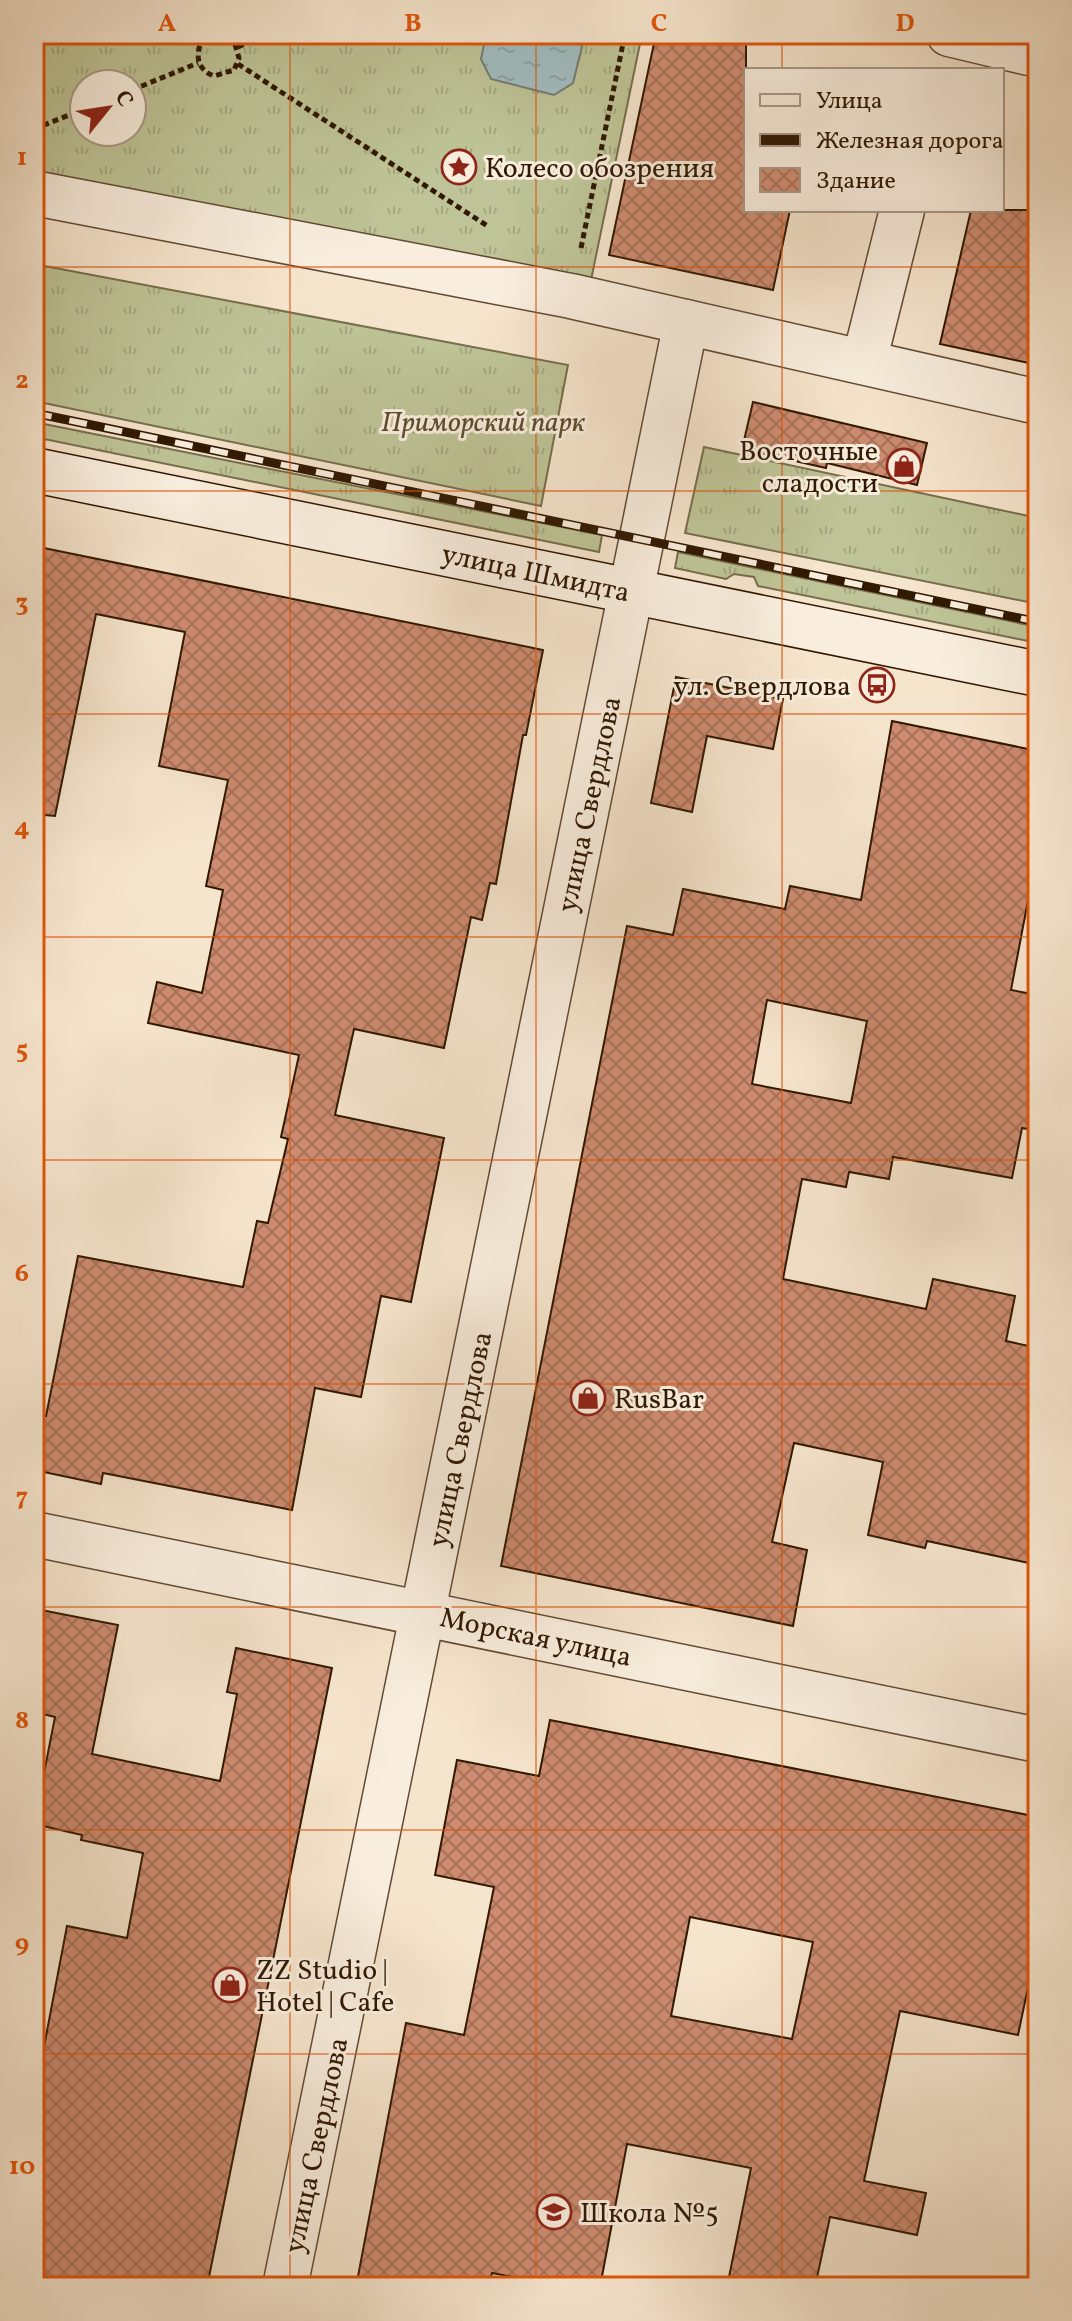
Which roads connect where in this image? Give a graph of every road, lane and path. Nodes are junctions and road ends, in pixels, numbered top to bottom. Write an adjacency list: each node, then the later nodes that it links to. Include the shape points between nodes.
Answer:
1 (186, 34): 6 (path)
2 (217, 34): 6 (path); 7 (path, via 230,37)
3 (267, 34): 7 (path)
4 (625, 34): 18 (path)
5 (947, 34): 8 (street); 11 (street)
6 (201, 42): 9 (path)
7 (238, 47): 10 (path)
8 (1038, 55)
9 (198, 63): 10 (path, via 214,76 228,74); 12 (path)
10 (238, 64): 17 (path)
11 (937, 68)
12 (148, 83)
13 (68, 115): 14 (path)
14 (34, 129)
15 (34, 193): 18 (street)
16 (902, 212): 20 (street)
17 (496, 231)
18 (571, 296): 19 (street)
19 (686, 322): 20 (street); 23 (street, улица Свердлова)
20 (864, 362): 21 (street)
21 (1038, 402)
22 (34, 470): 23 (street, улица Шмидта)
23 (632, 592): 24 (street, улица Шмидта); 26 (street, улица Свердлова)
24 (1038, 674)
25 (34, 1534): 26 (street, Морская улица)
26 (423, 1612): 27 (street, Морская улица); 28 (street, улица Свердлова)
27 (1038, 1740)
28 (285, 2287)

